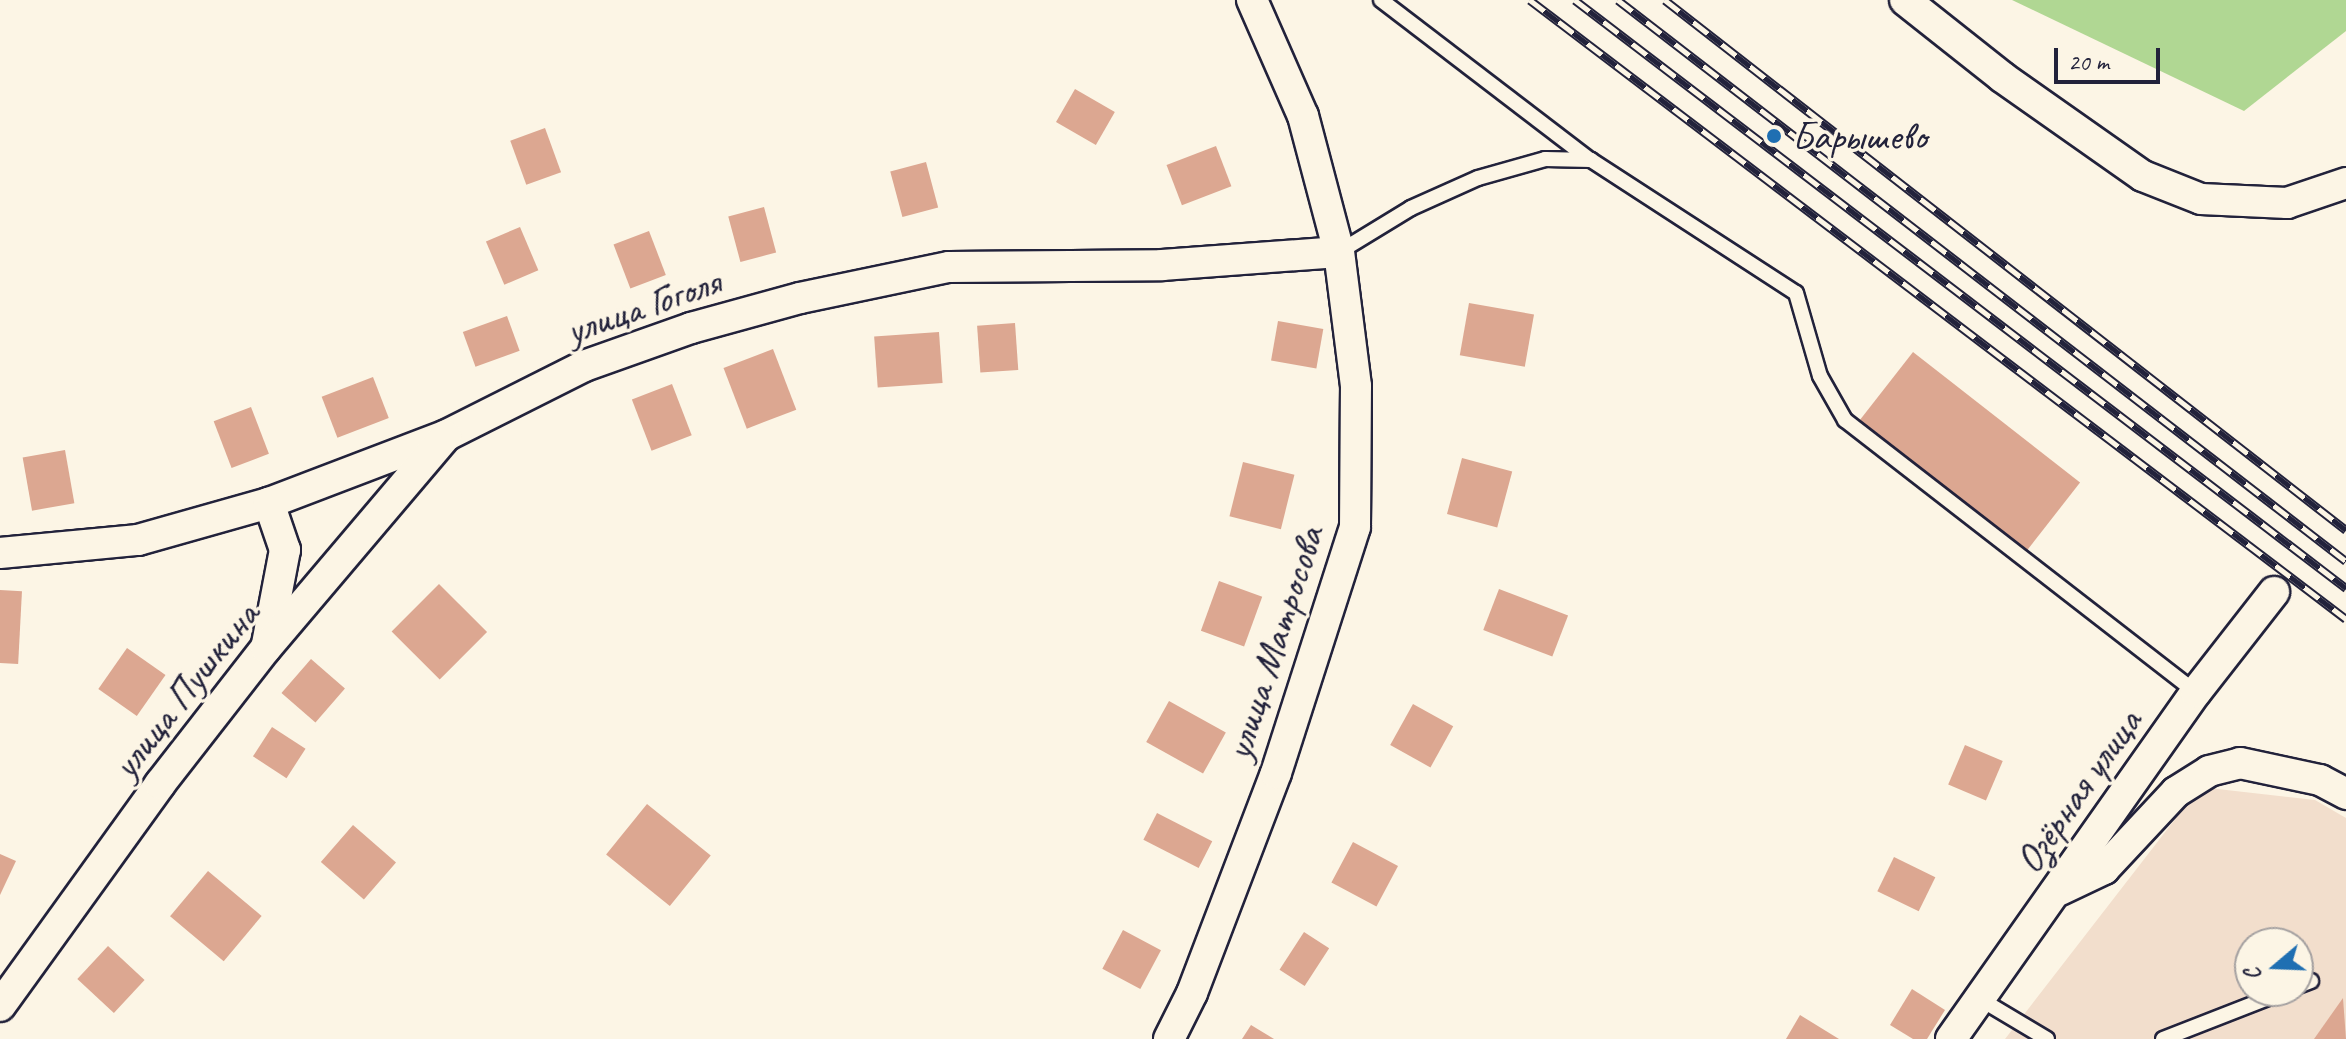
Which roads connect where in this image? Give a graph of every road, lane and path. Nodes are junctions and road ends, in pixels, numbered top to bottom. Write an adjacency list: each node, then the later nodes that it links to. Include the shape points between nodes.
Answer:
1 (1252, 0): 6 (street, улица Матросова, via 1303,116)
2 (1381, 0): 4 (lane)
3 (1905, 0): 5 (street, via 2002,77 2143,176 2201,199 2287,203)
4 (1591, 160): 6 (lane, via 1545,159 1478,178 1411,208); 12 (lane, via 1796,293 1820,376 1845,420)
5 (2346, 183)
6 (1339, 252): 7 (street, улица Гоголя, via 1162,265 949,267 800,298 691,328 584,366); 18 (street, улица Матросова, via 1356,386 1355,527 1276,773 1192,993)
7 (447, 435): 8 (street, улица Гоголя); 11 (street, улица Пушкина)
8 (269, 503): 9 (street, улица Гоголя, via 138,540); 11 (street, via 285,550)
9 (0, 553)
10 (2274, 592): 12 (street, Озёрная улица)
11 (266, 648): 16 (street, улица Пушкина)
12 (2196, 692): 14 (street, Озёрная улица)
13 (2346, 794): 14 (street, via 2320,780 2240,763 2209,771 2176,792 2104,869)
14 (2058, 891): 15 (street, Озёрная улица)
15 (1980, 999): 19 (street, Озёрная улица); 20 (lane)
16 (0, 1006)
17 (2245, 1007): 21 (lane)
18 (1169, 1039)
19 (1951, 1039)
20 (2047, 1039)
21 (2163, 1039)

